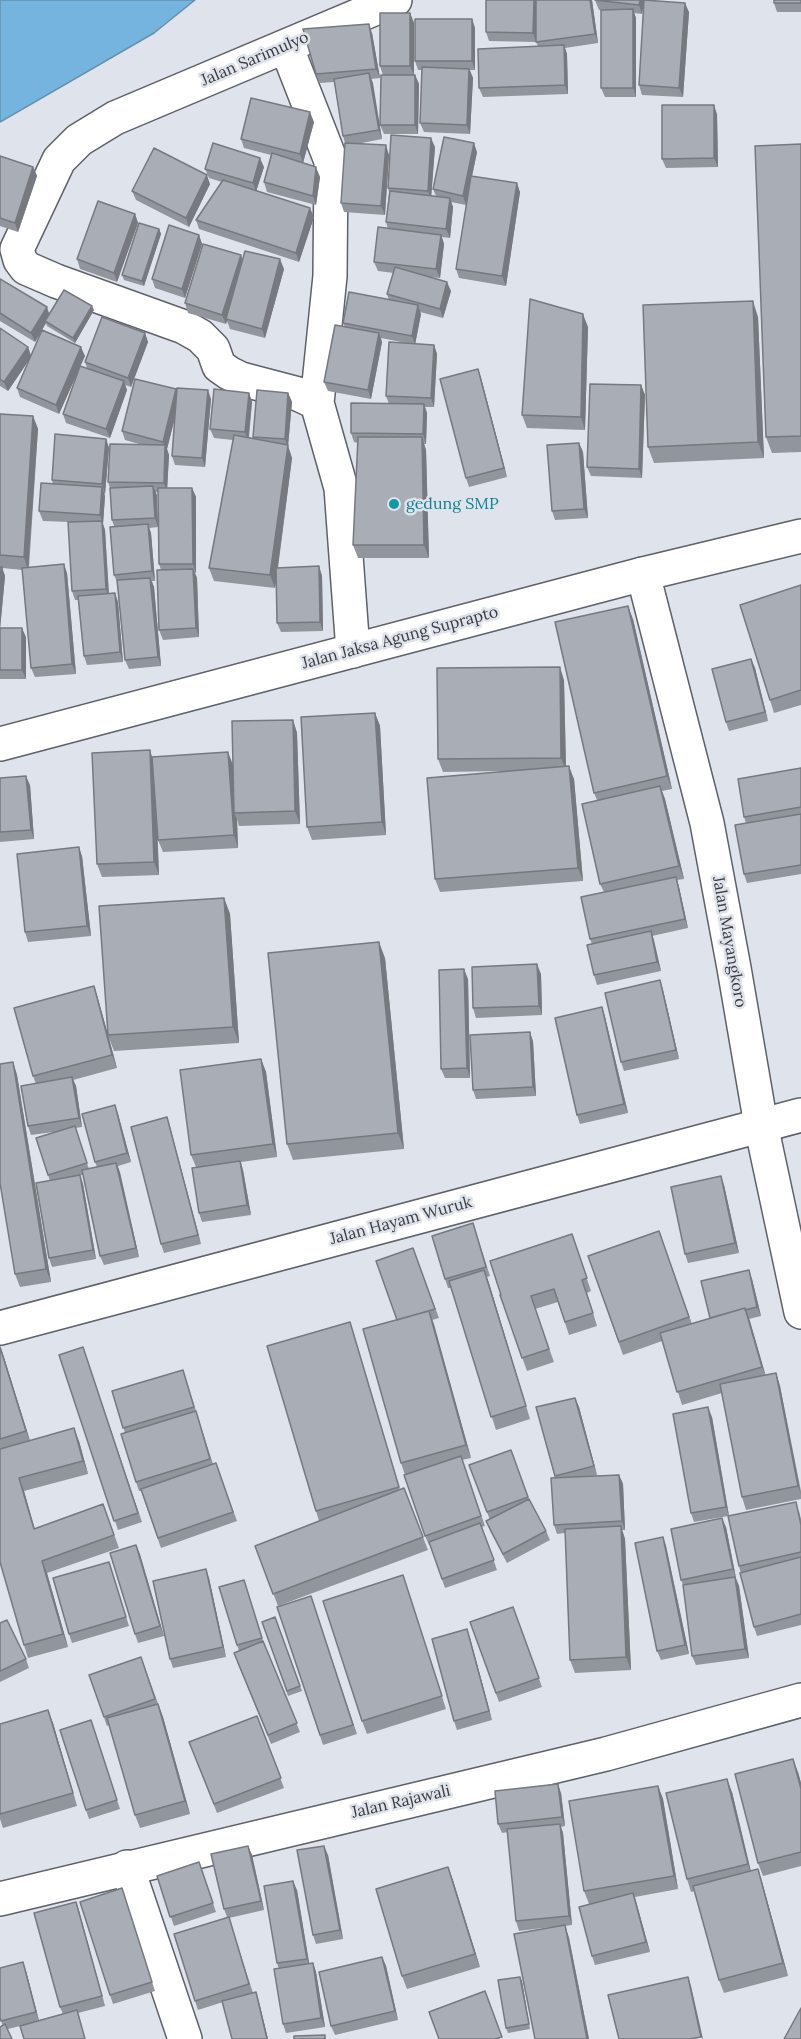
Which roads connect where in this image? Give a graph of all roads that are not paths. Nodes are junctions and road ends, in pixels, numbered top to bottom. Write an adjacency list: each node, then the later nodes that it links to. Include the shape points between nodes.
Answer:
1 (395, 0): 2 (street, Jalan Sarimulyo)
2 (286, 46): 3 (street, via 331,161 330,276); 3 (street, Jalan Sarimulyo, via 115,118 79,140 59,160 18,249 26,268 200,336 213,349 219,366 241,379)
3 (317, 403): 6 (street, via 341,488)
4 (801, 536): 5 (street, Jalan Jaksa Agung Suprapto)
5 (643, 574): 6 (street, Jalan Jaksa Agung Suprapto); 9 (street, Jalan Mayangkoro, via 707,823)
6 (353, 651): 7 (street, Jalan Jaksa Agung Suprapto)
7 (0, 744)
8 (801, 1114): 9 (street, Jalan Hayam Wuruk)
9 (761, 1125): 10 (street, Jalan Mayangkoro); 11 (street, Jalan Hayam Wuruk)
10 (801, 1312)
11 (0, 1328)
12 (801, 1700): 13 (street, Jalan Rajawali, via 606,1754)
13 (127, 1867): 14 (street, Jalan Rajawali); 15 (street)
14 (0, 1899)
15 (185, 2039)

